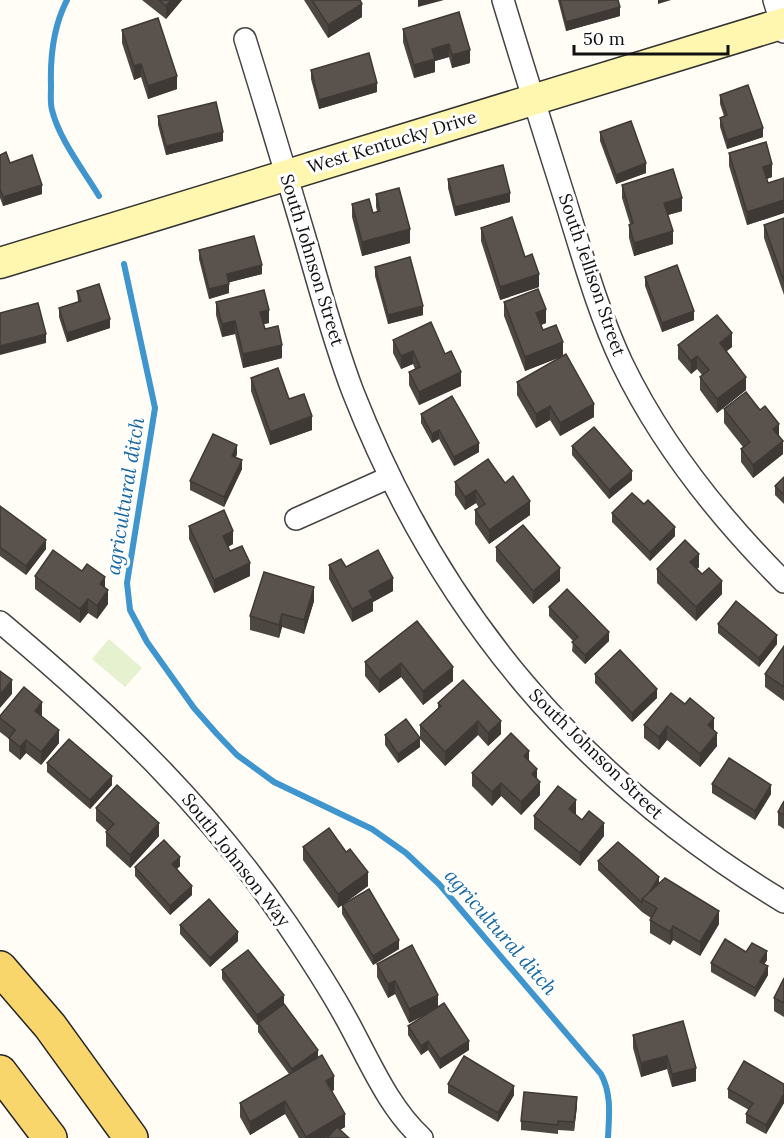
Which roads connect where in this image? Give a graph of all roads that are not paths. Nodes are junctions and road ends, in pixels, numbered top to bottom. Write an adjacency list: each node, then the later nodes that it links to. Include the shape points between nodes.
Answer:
1 (503, 0): 4 (street, South Jellison Street)
2 (781, 20): 4 (street, West Kentucky Drive)
3 (245, 39): 5 (street, South Johnson Street)
4 (533, 99): 5 (street, West Kentucky Drive); 9 (street, South Jellison Street, via 593,292 622,363 691,477)
5 (287, 175): 6 (street, West Kentucky Drive); 7 (street, South Johnson Street, via 340,356)
6 (0, 263)
7 (390, 477): 8 (street); 11 (street, South Johnson Street, via 444,574 493,645 543,707 654,812)
8 (296, 519)
9 (784, 582)
10 (0, 622): 16 (street, South Johnson Way, via 90,699 211,823 288,926 342,1010 392,1102)
11 (784, 902)
12 (0, 968): 15 (main road, via 50,1026)
13 (0, 1072): 14 (main road)
14 (50, 1138)
15 (131, 1138)
16 (422, 1138)

